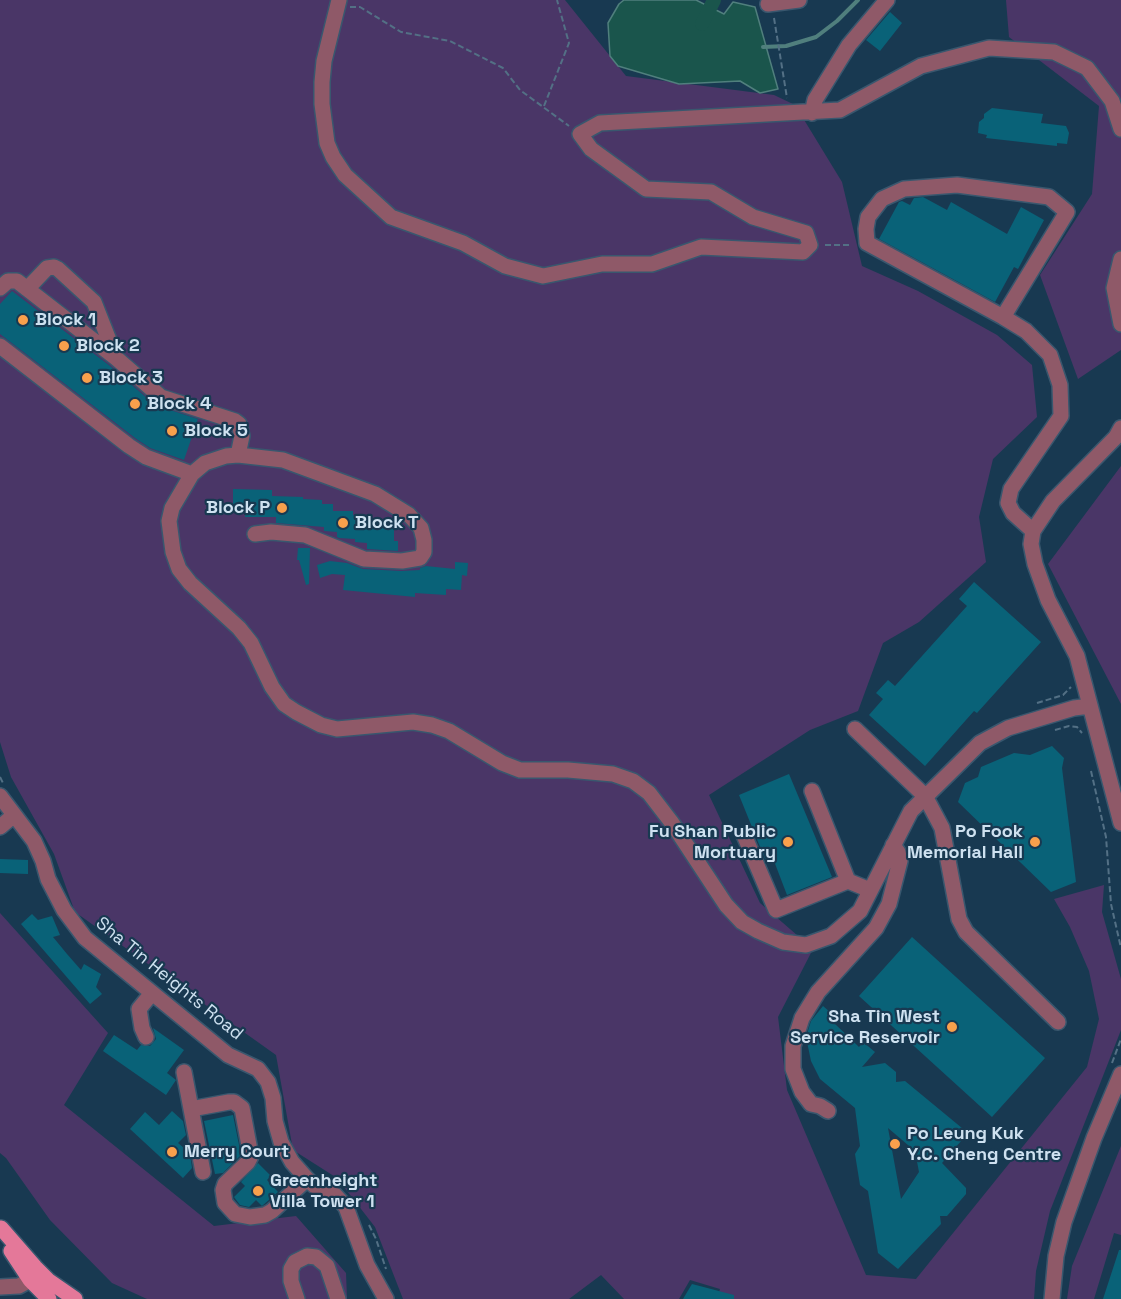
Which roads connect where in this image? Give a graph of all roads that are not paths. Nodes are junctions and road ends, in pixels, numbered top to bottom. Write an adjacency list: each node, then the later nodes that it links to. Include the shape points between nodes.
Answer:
1 (799, 0): 4 (street)
2 (886, 0): 5 (street, via 849,45 815,100)
3 (339, 3): 5 (street, via 322,82 327,143 345,175 391,217 463,243 505,266 543,276 602,264 652,264 701,247 803,252 810,245 806,233 753,218 711,192 646,189 591,149 580,134 600,123)
4 (770, 8)
5 (812, 113): 6 (street, via 840,110 921,66 989,48 1054,52 1087,68 1112,101)
6 (1121, 129)
7 (1121, 259): 11 (street, via 1114,288)
8 (0, 288): 9 (street, via 13,280)
9 (27, 289): 13 (street); 13 (street, via 47,268 58,269 94,302)
10 (1003, 317): 10 (street, via 867,243 868,217 882,199 904,189 957,185 1049,197 1066,212); 19 (street, via 1026,331 1050,355 1060,385 1061,416 1011,489 1008,503)
11 (1121, 324)
12 (0, 346): 18 (street, via 129,446 146,457)
13 (116, 358): 16 (street, via 161,397 239,424 242,436)
14 (1121, 428): 17 (street)
15 (1121, 439): 17 (street)
16 (238, 455): 18 (street, via 205,463); 20 (street, via 283,460 375,494 409,515 421,528 424,552 413,561 364,559 305,535)
17 (1087, 468): 19 (street, via 1053,501)
18 (192, 474): 32 (street, via 172,508 169,521 179,569 240,627 272,687 284,704 296,712 337,729 413,722 432,725 520,770 613,774 633,781 650,793 672,822 726,905 742,922 783,942 806,945 831,936 860,911)
19 (1033, 531): 21 (street, via 1035,564 1048,600 1077,656)
20 (255, 534)
21 (1090, 706): 25 (street, via 1008,728 980,743); 27 (street)
22 (855, 729): 25 (street)
23 (812, 791): 31 (street)
24 (0, 796): 26 (street, Sha Tin Heights Road)
25 (925, 796): 30 (street, via 904,822); 34 (street, via 942,828 958,919 966,932)
26 (13, 816): 28 (street); 33 (street, Sha Tin Heights Road, via 34,841 64,910 85,938)
27 (1121, 823)
28 (0, 827)
29 (744, 835): 31 (street, via 776,910)
30 (893, 845): 32 (street); 39 (street, via 900,861 889,904 876,928 818,992 802,1018 793,1046 793,1069 802,1092 811,1104)
31 (848, 881): 32 (street)
32 (870, 890)
33 (152, 993): 35 (street, via 139,1010); 41 (street, Sha Tin Heights Road, via 228,1055 258,1069 268,1082 281,1142)
34 (1058, 1022)
35 (146, 1037)
36 (184, 1072): 38 (street)
37 (1115, 1073): 50 (street, via 1064,1222)
38 (190, 1109): 40 (street); 41 (street, via 229,1102 242,1108 250,1156 223,1190 225,1203 235,1214 265,1215)
39 (828, 1111)
40 (202, 1172)
41 (307, 1179): 49 (street, Sha Tin Heights Road, via 346,1207 367,1265)
42 (1, 1227): 43 (main road, via 10,1250); 46 (main road, via 35,1268)
43 (30, 1280): 44 (street, via 20,1286); 45 (main road)
44 (0, 1287)
45 (50, 1299)
46 (75, 1299)
47 (297, 1299): 48 (street, via 291,1269 299,1259 311,1256 327,1266)
48 (338, 1299)
49 (386, 1299)
50 (1052, 1299)

